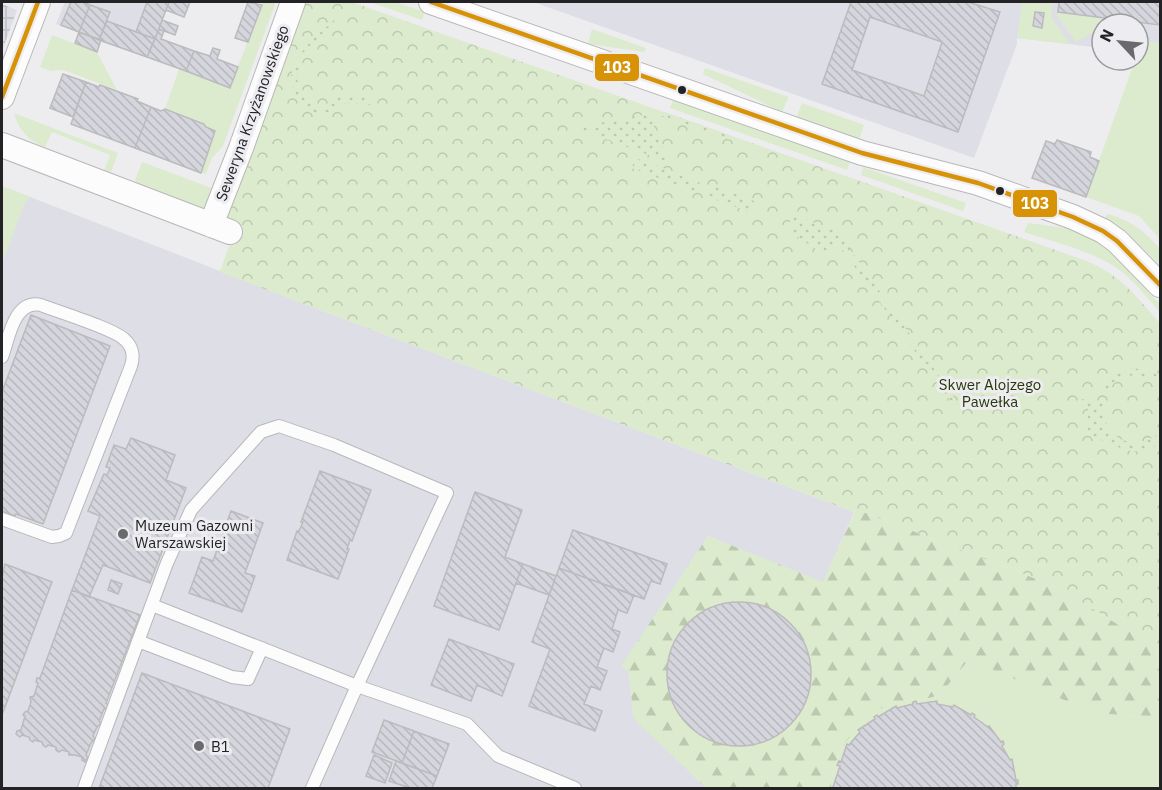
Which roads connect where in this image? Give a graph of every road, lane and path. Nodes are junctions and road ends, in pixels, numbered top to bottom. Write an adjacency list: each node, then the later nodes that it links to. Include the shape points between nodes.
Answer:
1 (38, 2): 4 (street)
2 (293, 2): 5 (street, Seweryna Krzyżanowskiego, via 242,148 221,229)
3 (440, 3): 6 (street, via 862,153 978,183 1073,216 1117,241)
4 (2, 97)
5 (2, 145)
6 (1161, 285)
7 (2, 357): 8 (lane, via 19,312 33,304 122,337 133,356 66,533 52,537)
8 (2, 519)
9 (152, 605): 10 (lane); 11 (lane); 12 (lane, via 191,510 261,432 279,426 334,445 447,493)
10 (138, 641): 11 (lane, via 232,677 248,679); 13 (lane)
11 (262, 648): 12 (lane)
12 (357, 686): 14 (lane); 15 (lane, via 467,724 498,756)
13 (84, 789)
14 (312, 789)
15 (575, 789)

